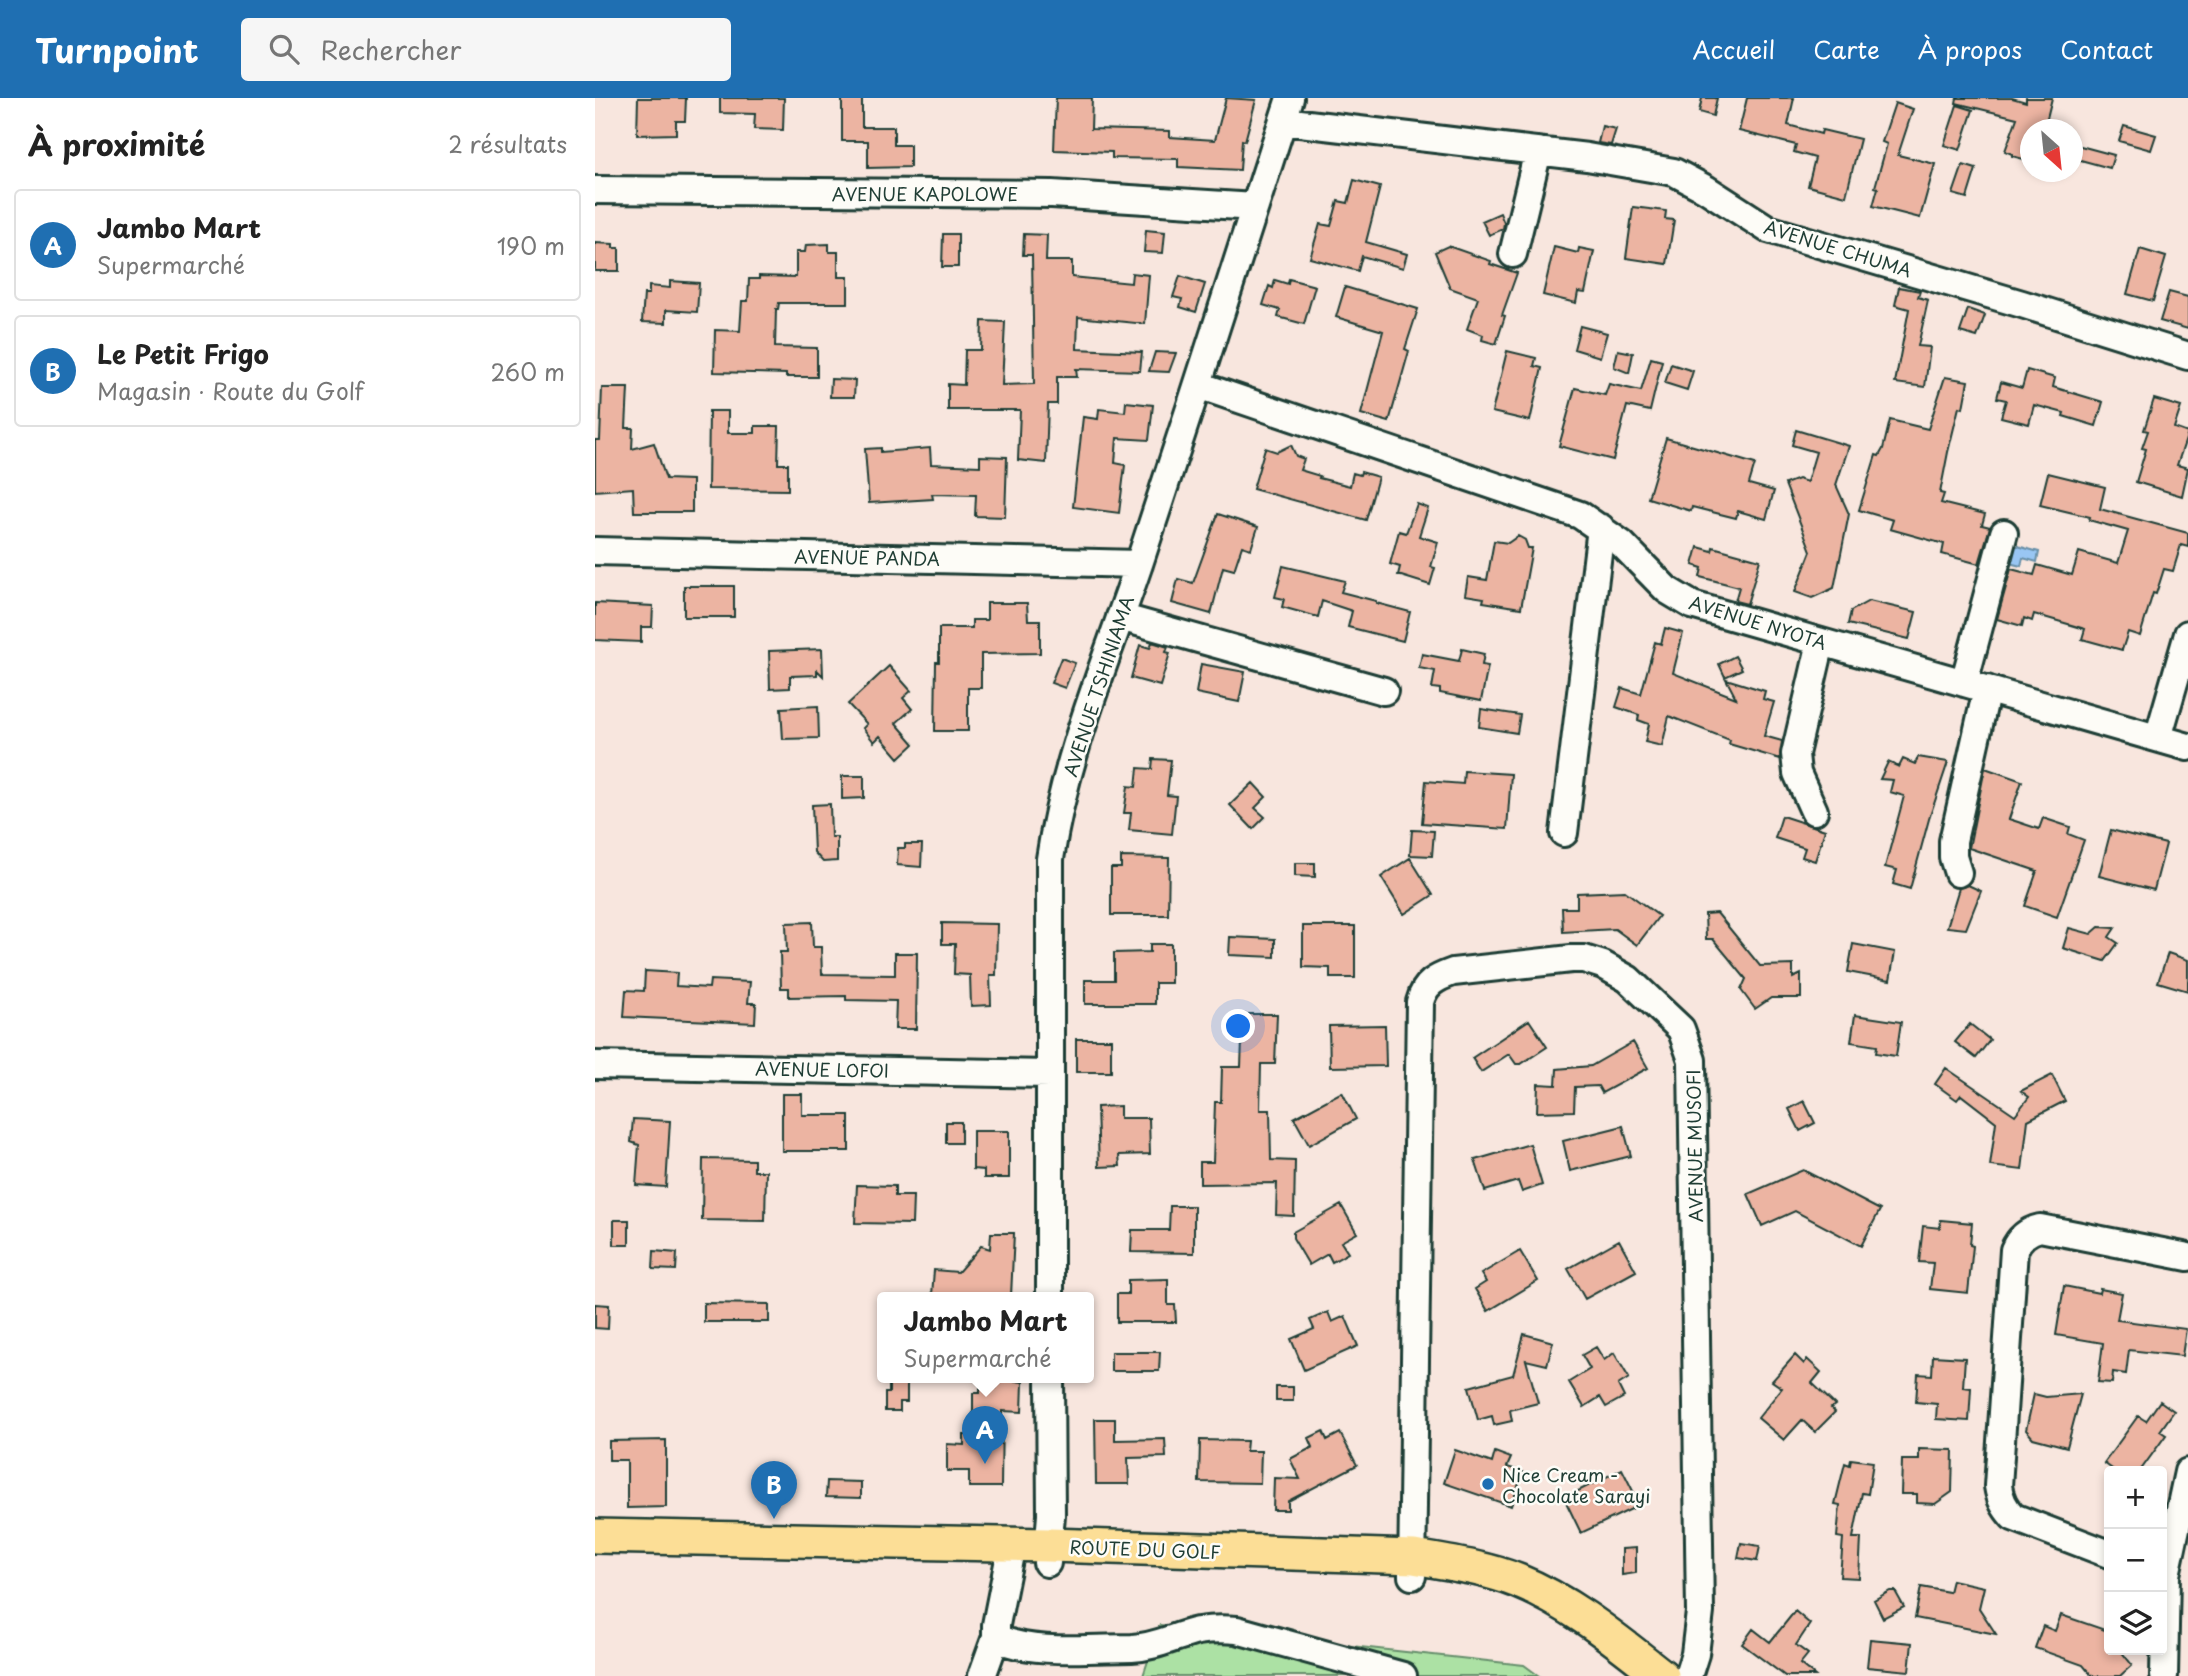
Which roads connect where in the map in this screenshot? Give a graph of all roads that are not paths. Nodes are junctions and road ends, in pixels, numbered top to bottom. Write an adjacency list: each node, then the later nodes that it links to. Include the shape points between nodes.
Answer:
1 (1286, 109): 2 (street, AVENUE CHUMA); 4 (street, AVENUE TSHINIAMA)
2 (1538, 151): 5 (street); 6 (street, AVENUE CHUMA, via 1674,172 1767,229)
3 (595, 190): 4 (street, AVENUE KAPOLOWE, via 1052,194)
4 (1255, 207): 7 (street, AVENUE TSHINIAMA)
5 (1513, 254)
6 (2188, 356)
7 (1198, 385): 8 (street, AVENUE NYOTA, via 1580,515); 11 (street, AVENUE TSHINIAMA)
8 (1601, 528): 14 (street, AVENUE NYOTA, via 1667,590 1692,605); 20 (street)
9 (2004, 533): 15 (street)
10 (595, 551): 11 (street, AVENUE PANDA)
11 (1139, 564): 12 (street, AVENUE TSHINIAMA)
12 (1120, 617): 16 (street); 23 (street, AVENUE TSHINIAMA, via 1054,828)
13 (2188, 634): 17 (street)
14 (1821, 642): 15 (street, AVENUE NYOTA); 19 (street, via 1795,754 1797,774)
15 (1976, 686): 17 (street, AVENUE NYOTA); 21 (street, via 1953,841)
16 (1384, 691)
17 (2158, 738): 18 (street, AVENUE NYOTA)
18 (2188, 747)
19 (1815, 811)
20 (1564, 833)
21 (1958, 873)
22 (595, 1065): 23 (street, AVENUE LOFOI)
23 (1050, 1074): 25 (street, AVENUE TSHINIAMA)
24 (2188, 1257): 29 (street, via 2040,1228 2021,1238 2014,1250 1999,1486 2002,1504 2020,1521)
25 (1050, 1292)
26 (1050, 1383): 32 (street)
27 (2188, 1472): 33 (street)
28 (595, 1536): 30 (main road, ROUTE DU GOLF)
29 (2104, 1552)
30 (1011, 1553): 31 (main road); 32 (main road, ROUTE DU GOLF); 36 (street)
31 (595, 1554)
32 (1048, 1554): 34 (main road, ROUTE DU GOLF)
33 (2167, 1561)
34 (1413, 1567): 39 (main road, via 1531,1608); 40 (main road, ROUTE DU GOLF, via 1485,1571 1538,1590 1578,1613); 41 (street, AVENUE MUSOFI, via 1420,1002 1426,986 1453,972 1570,959 1603,965 1628,979 1681,1029 1692,1060 1700,1612)
35 (2164, 1592): 42 (street)
36 (996, 1637): 37 (street); 38 (street, via 1028,1647 1132,1648 1197,1632 1237,1630)
37 (982, 1676)
38 (1403, 1676)
39 (1631, 1676)
40 (1662, 1676)
41 (1688, 1676)
42 (2164, 1676)

